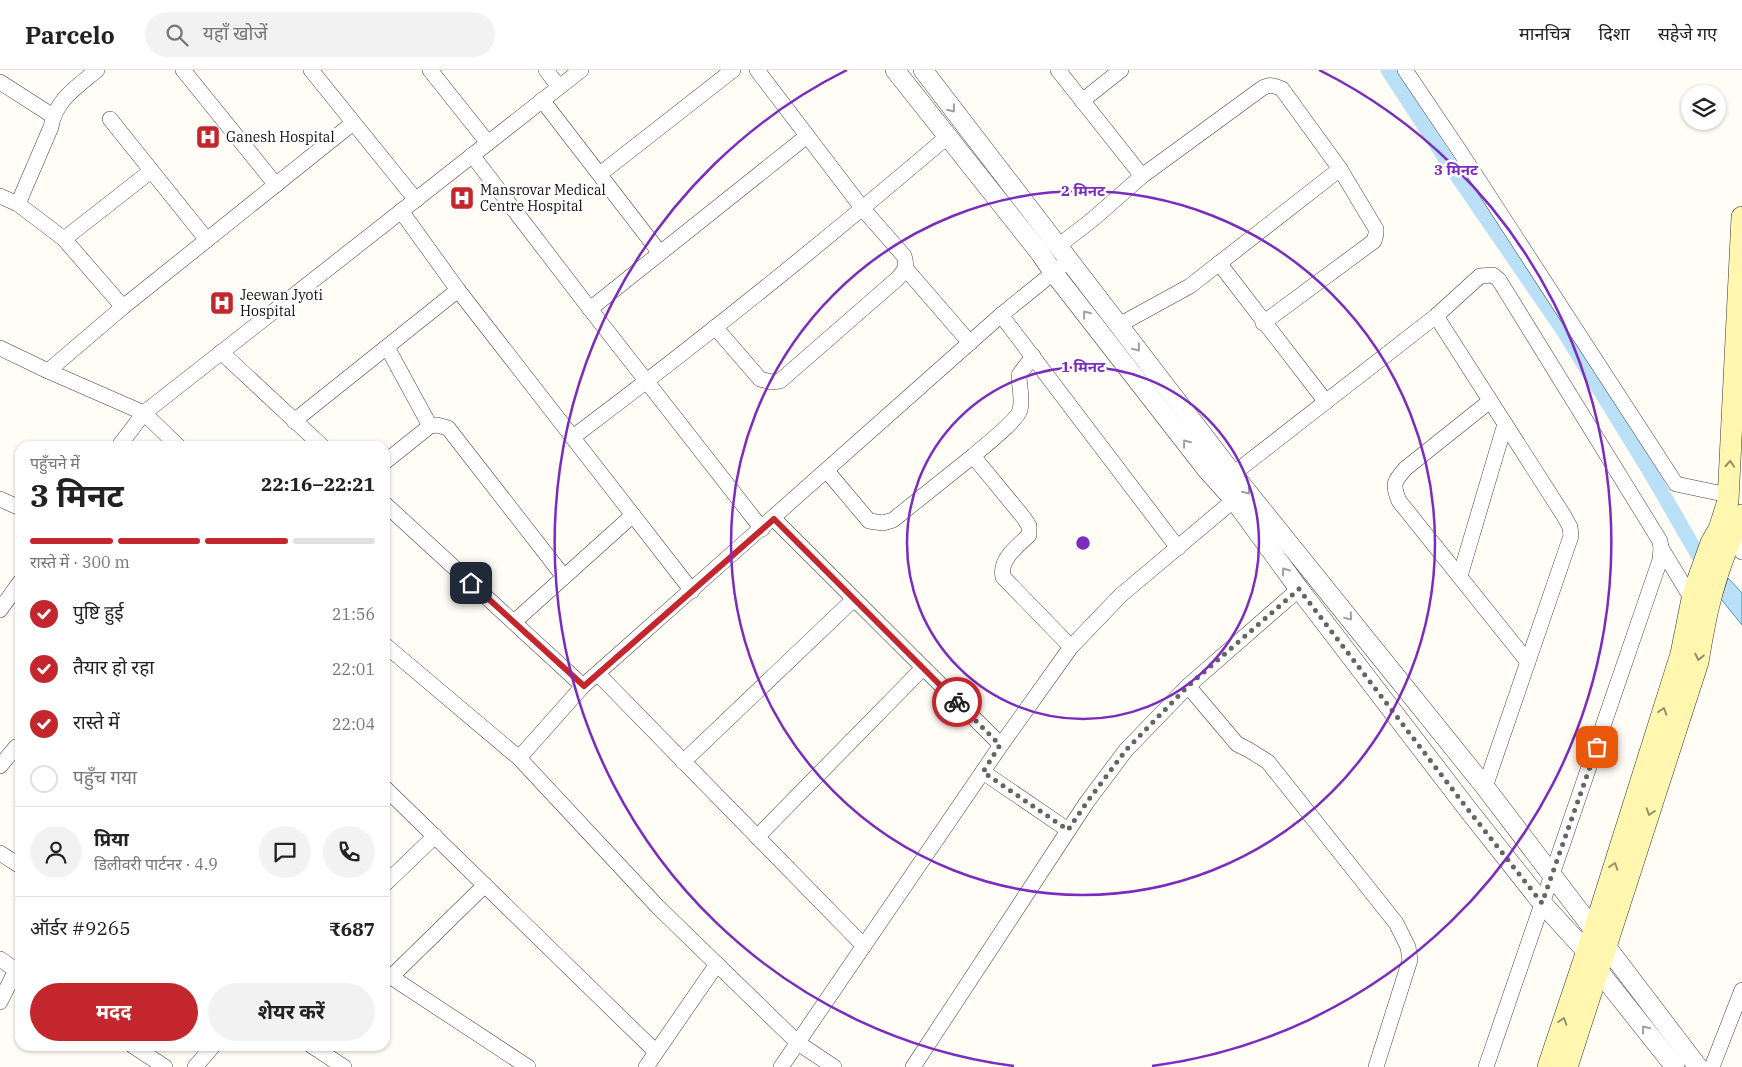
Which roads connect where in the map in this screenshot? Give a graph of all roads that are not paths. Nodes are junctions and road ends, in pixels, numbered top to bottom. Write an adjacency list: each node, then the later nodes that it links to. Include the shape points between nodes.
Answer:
1 (3, 70): 15 (street)
2 (97, 70): 20 (street, via 63,98)
3 (183, 70): 31 (street)
4 (311, 70): 22 (street)
5 (430, 70): 25 (street)
6 (546, 70): 17 (street)
7 (581, 70): 17 (street)
8 (733, 70): 29 (street)
9 (757, 70): 23 (street)
10 (895, 70): 24 (street)
11 (923, 70): 41 (street, one-way to 41)
12 (1058, 70): 19 (street)
13 (1121, 70): 19 (street)
14 (1405, 70): 75 (street, via 1676,484)
15 (0, 73)
16 (0, 82): 20 (street)
17 (559, 87): 18 (street)
18 (542, 100): 25 (street); 29 (street)
19 (1082, 101): 30 (street)
20 (53, 116): 34 (street)
21 (110, 119): 28 (street)
22 (354, 123): 31 (street); 33 (street)
23 (807, 136): 35 (street); 40 (street)
24 (948, 137): 35 (street); 44 (street)
25 (488, 143): 26 (street)
26 (472, 155): 33 (street); 48 (street)
27 (1340, 169): 30 (street, via 1282,90 1274,85 1261,90); 42 (street); 51 (street, via 1376,228 1374,241)
28 (151, 170): 38 (street); 39 (street)
29 (600, 174): 40 (street)
30 (1142, 176): 41 (street, via 1092,220)
31 (276, 185): 39 (street)
32 (0, 196): 34 (street)
33 (416, 200): 36 (street)
34 (18, 204): 38 (street)
35 (863, 209): 43 (street, via 904,256); 53 (street)
36 (401, 211): 45 (street); 57 (street)
37 (1742, 217): 47 (main road)
38 (64, 239): 46 (street)
39 (206, 240): 46 (street)
40 (660, 253): 48 (street)
41 (1063, 253): 44 (street); 52 (street)
42 (1219, 263): 51 (street); 52 (street, via 1190,286)
43 (906, 269): 53 (street, via 780,381 760,379); 54 (street)
44 (1053, 272): 49 (street); 74 (street, one-way to 44, via 1207,470)
45 (458, 290): 55 (street); 67 (street)
46 (123, 307): 59 (street)
47 (1740, 307): 75 (main road, one-way to 47)
48 (590, 309): 60 (street)
49 (1001, 316): 54 (street); 58 (street)
50 (1436, 316): 61 (street); 62 (street); 85 (street, via 1480,276 1493,275 1499,280)
51 (1264, 322): 62 (street)
52 (1119, 326): 74 (street, one-way to 74)
53 (715, 327): 60 (street)
54 (970, 343): 73 (street)
55 (387, 347): 64 (street); 66 (street)
56 (0, 348): 59 (street)
57 (221, 352): 63 (street); 64 (street)
58 (1033, 356): 71 (street, via 1018,375 1020,412); 84 (street)
59 (48, 372): 63 (street)
60 (647, 382): 67 (street); 82 (street)
61 (1490, 401): 65 (street); 86 (street, via 1406,468 1397,478 1394,489 1399,501)
62 (1326, 402): 74 (street)
63 (144, 413): 68 (street); 69 (street)
64 (294, 421): 70 (street)
65 (1505, 424): 86 (street); 97 (street, via 1564,516 1571,536)
66 (430, 426): 72 (street); 87 (street, via 448,428)
67 (573, 438): 80 (street)
68 (123, 441)
69 (173, 441)
70 (316, 441)
71 (973, 456): 73 (street, via 893,520 883,523 869,521); 95 (street, via 1029,526 1029,535 1004,561 1003,577)
72 (390, 458)
73 (827, 471): 82 (street)
74 (1226, 479): 77 (street); 108 (street, one-way to 108)
75 (1728, 496): 83 (main road)
76 (0, 498): 78 (street)
77 (1234, 500): 84 (street); 89 (street, one-way to 77)
78 (15, 506)
79 (390, 509): 94 (street)
80 (633, 515): 87 (street); 90 (street)
81 (1742, 515): 83 (main road)
82 (768, 524): 90 (street); 92 (street)
83 (1730, 542): 91 (main road); 91 (main road, via 1711,543)
84 (1178, 548): 95 (street, via 1121,595)
85 (1662, 548): 91 (street); 115 (street)
86 (1460, 576): 97 (street)
87 (564, 577): 94 (street)
88 (15, 589): 93 (street)
89 (1299, 589): 101 (street); 118 (street)
90 (692, 591): 99 (street)
91 (1702, 597): 119 (main road, one-way to 91); 121 (main road, one-way to 121, via 1698,662)
92 (854, 599): 98 (street); 105 (street)
93 (0, 610)
94 (514, 622): 100 (street)
95 (1071, 648): 102 (street)
96 (390, 649): 104 (street)
97 (1528, 662): 108 (street)
98 (923, 668): 102 (street); 112 (street)
99 (598, 674): 100 (street); 105 (street)
100 (584, 686): 104 (street)
101 (1188, 686): 110 (street, via 1126,750); 144 (street, via 1237,744 1268,762 1396,923 1408,947 1410,960)
102 (1000, 745): 107 (street)
103 (15, 750): 106 (street)
104 (519, 758): 123 (street, via 658,907)
105 (684, 762): 112 (street)
106 (0, 766)
107 (983, 772): 110 (street); 120 (street)
108 (1485, 787): 115 (street)
109 (390, 793): 111 (street)
110 (1068, 830): 143 (street)
111 (435, 836): 116 (street); 117 (street)
112 (757, 837): 120 (street)
113 (0, 852): 114 (street)
114 (15, 862)
115 (1552, 877): 118 (street); 119 (street)
116 (390, 879)
117 (485, 885): 126 (street); 135 (street)
118 (1542, 903): 121 (street); 145 (street)
119 (1594, 930): 121 (main road)
120 (864, 946): 131 (street)
121 (1596, 950): 125 (main road); 146 (main road, one-way to 121); 149 (street)
122 (0, 959): 124 (street)
123 (717, 964): 131 (street); 135 (street)
124 (15, 969)
125 (1598, 970): 147 (main road); 148 (street, one-way to 125)
126 (390, 973)
127 (15, 976): 130 (street)
128 (390, 976): 139 (street)
129 (1742, 990): 150 (street)
130 (0, 1002)
131 (798, 1043): 141 (street); 142 (street)
132 (141, 1051): 136 (street)
133 (209, 1051): 137 (street)
134 (320, 1051): 138 (street)
135 (656, 1052): 140 (street)
136 (165, 1067)
137 (195, 1067)
138 (344, 1067)
139 (528, 1067)
140 (646, 1067)
141 (781, 1067)
142 (834, 1067)
143 (912, 1067)
144 (1376, 1067)
145 (1486, 1067)
146 (1548, 1067)
147 (1567, 1067)
148 (1675, 1067)
149 (1698, 1067)
150 (1712, 1067)

